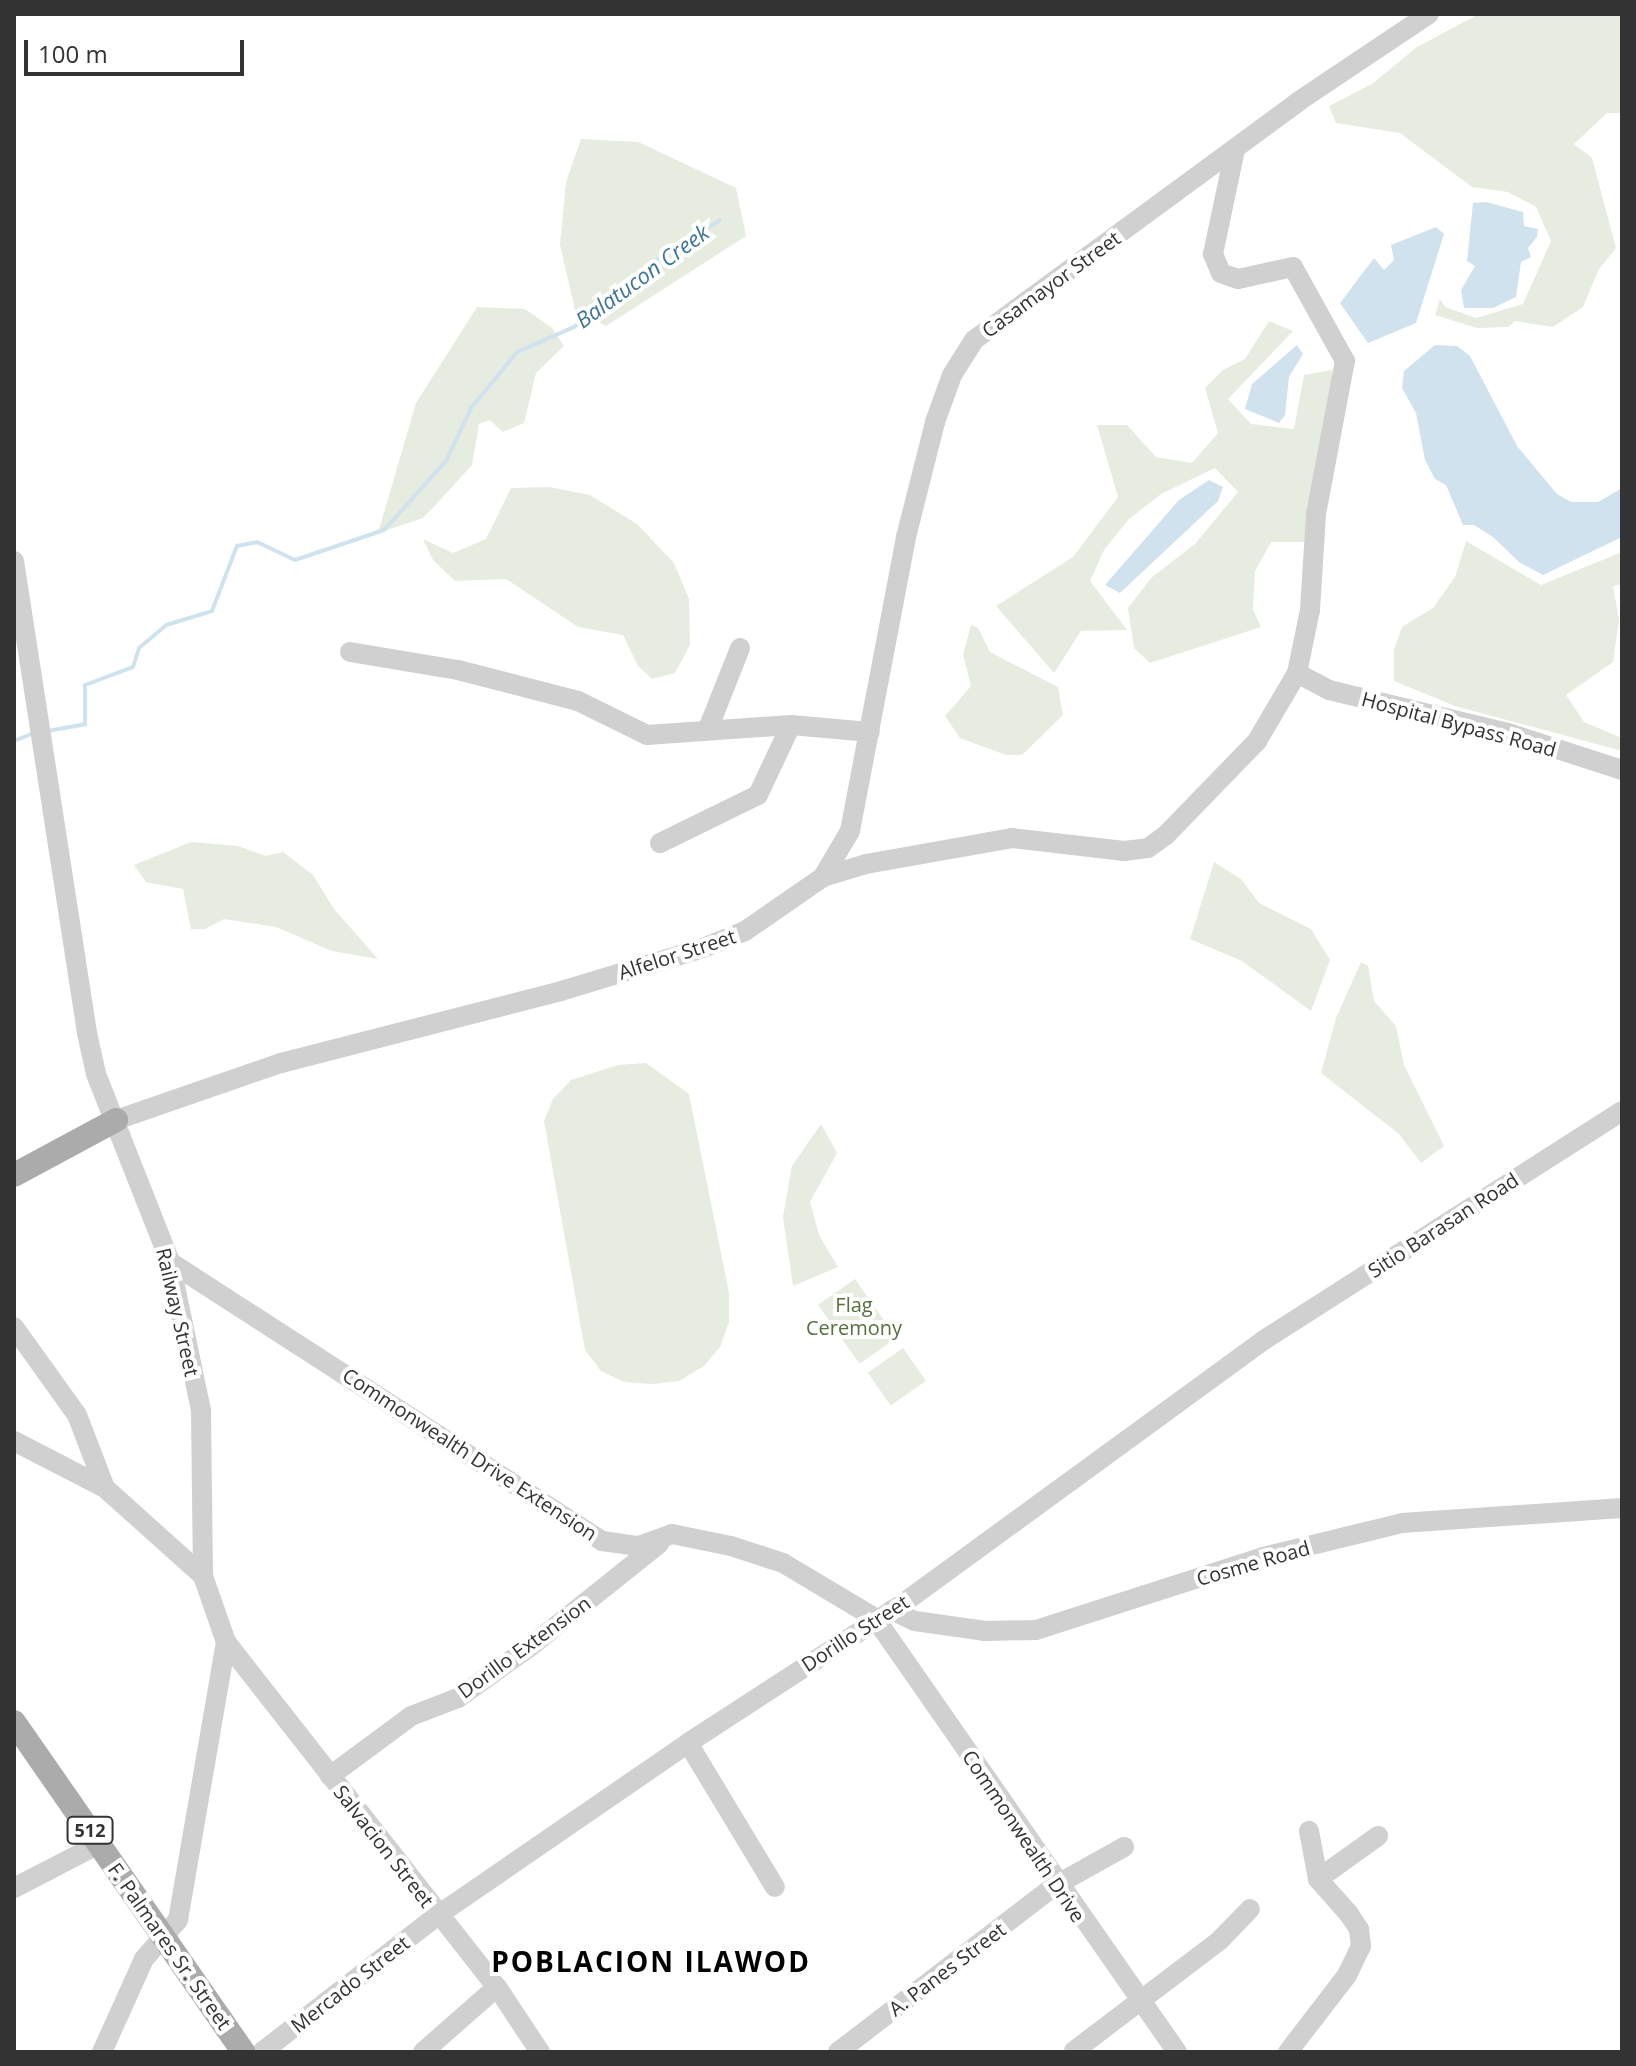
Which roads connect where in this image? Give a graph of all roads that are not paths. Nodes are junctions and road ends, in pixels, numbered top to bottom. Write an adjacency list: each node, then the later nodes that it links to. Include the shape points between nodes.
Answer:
1 (1429, 14): 2 (street, Casamayor Street)
2 (1235, 150): 6 (street, Alfelor Street, via 1213,254 1221,273 1238,279 1293,267 1345,361 1316,514 1310,610); 9 (street, Casamayor Street, via 974,340 952,375 906,537)
3 (14, 561): 14 (street, Railway Street, via 81,1005 96,1074)
4 (740, 648): 8 (street)
5 (350, 652): 8 (street, via 458,670 578,701 647,735)
6 (1297, 673): 10 (street, Hospital Bypass Road, via 1329,690 1508,733); 12 (street, Alfelor Street, via 1257,741 1148,848 1124,851 1012,838)
7 (791, 725): 8 (street); 9 (street); 11 (street, via 758,795)
8 (708, 729)
9 (870, 732): 12 (street, Casamayor Street, via 850,831)
10 (1622, 770)
11 (660, 843)
12 (823, 877): 14 (street, Alfelor Street, via 745,931 703,948 561,991 281,1063)
13 (1622, 1111): 18 (street, Sitio Barasan Road)
14 (116, 1120): 15 (main road); 16 (street, Railway Street)
15 (14, 1175)
16 (170, 1262): 22 (street, Commonwealth Drive Extension, via 253,1311 573,1526 602,1541 639,1546); 23 (street, Railway Street, via 201,1411)
17 (14, 1327): 20 (street, via 77,1415)
18 (1264, 1340): 24 (street, Dorillo Street)
19 (14, 1441): 20 (street)
20 (105, 1488): 23 (street)
21 (1622, 1508): 24 (street, Cosme Road, via 1402,1523 1263,1557 1036,1630 985,1631)
22 (672, 1534): 24 (street, via 783,1563); 28 (street, Dorillo Extension, via 519,1655 458,1698 411,1716)
23 (203, 1576): 25 (street, Railway Street)
24 (883, 1614): 27 (street, Dorillo Street); 34 (street, Commonwealth Drive)
25 (226, 1642): 28 (street, Salvacion Street); 39 (street, Railway Street, via 181,1907)
26 (14, 1722): 31 (main road, F. Palmares Sr. Street / 512)
27 (688, 1743): 35 (street); 38 (street, Dorillo Street)
28 (330, 1776): 38 (street, Salvacion Street)
29 (1309, 1831): 33 (street)
30 (1378, 1836): 33 (street)
31 (99, 1844): 36 (street); 39 (main road, F. Palmares Sr. Street / 512)
32 (1124, 1847): 34 (street, A. Panes Street)
33 (1318, 1879): 50 (street, via 1354,1922 1361,1946 1347,1975)
34 (1056, 1885): 41 (street, Commonwealth Drive); 48 (street, A. Panes Street)
35 (775, 1887)
36 (14, 1888)
37 (1250, 1909): 41 (street, via 1220,1940)
38 (438, 1915): 40 (street, Salvacion Street); 45 (street, Mercado Street)
39 (165, 1938): 43 (street, Railway Street, via 136,1974); 44 (main road, F. Palmares Sr. Street / 512)
40 (497, 1987): 46 (street); 47 (street, Salvacion Street)
41 (1141, 2000): 42 (street); 49 (street, Commonwealth Drive)
42 (1074, 2051)
43 (102, 2052)
44 (243, 2052)
45 (262, 2052)
46 (423, 2052)
47 (540, 2052)
48 (838, 2052)
49 (1177, 2052)
50 (1288, 2052)

